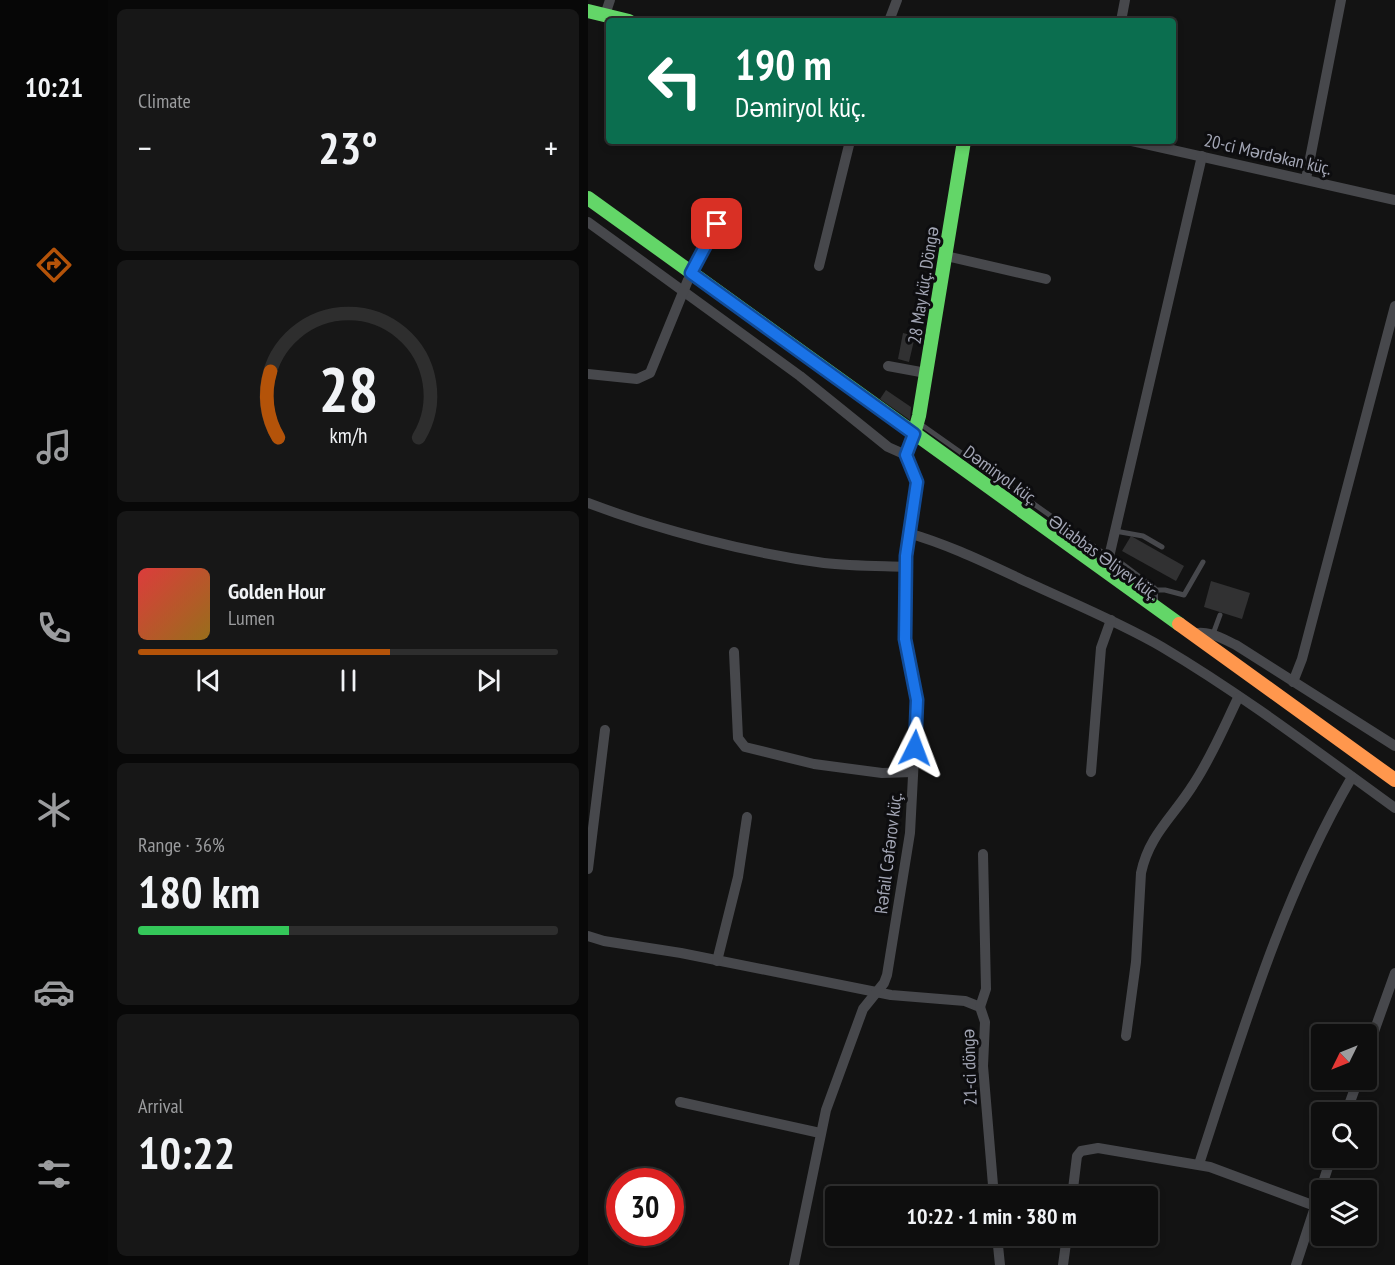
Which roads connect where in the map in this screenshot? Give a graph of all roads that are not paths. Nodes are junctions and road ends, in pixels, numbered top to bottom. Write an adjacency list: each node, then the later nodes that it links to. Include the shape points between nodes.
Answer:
1 (610, 0): 6 (street)
2 (897, 0): 8 (street)
3 (1125, 0): 9 (street)
4 (1341, 0): 14 (street)
5 (588, 11): 6 (main road)
6 (605, 15): 7 (main road)
7 (617, 18)
8 (890, 18)
9 (1122, 18)
10 (849, 144): 21 (street)
11 (964, 144): 20 (main road, 28 May küç. Döngə)
12 (1146, 144): 13 (street, 20-ci Mərdəkan küç.)
13 (1202, 156): 14 (street, 20-ci Mərdəkan küç.); 31 (street)
14 (1306, 179): 16 (street, 20-ci Mərdəkan küç.)
15 (588, 198): 23 (main road, Dəmiryol küç.)
16 (1395, 200)
17 (588, 207): 23 (main road)
18 (588, 222): 23 (street)
19 (717, 224): 23 (street)
20 (945, 256): 22 (street); 26 (main road, 28 May küç. Döngə)
21 (819, 267)
22 (1046, 279)
23 (687, 281): 27 (street, via 653,369 645,377); 28 (main road, Dəmiryol küç.); 29 (street, via 888,447)
24 (1395, 306): 44 (street)
25 (888, 366): 26 (street)
26 (926, 373): 28 (main road, 28 May küç. Döngə)
27 (588, 374)
28 (914, 432): 29 (street); 34 (lane); 38 (main road, Dəmiryol küç.); 52 (main road, Əliabbas Əliyev küç.)
29 (906, 455): 32 (street, Rəfail Cəfərov küç., via 917,482)
30 (588, 503): 36 (street, via 640,521 795,558)
31 (1115, 531): 33 (lane, via 1143,536); 34 (street)
32 (908, 533): 36 (street, Rəfail Cəfərov küç.); 40 (street)
33 (1162, 547)
34 (1109, 557): 37 (street)
35 (1203, 562): 37 (lane, via 1184,595)
36 (906, 567): 48 (street, Rəfail Cəfərov küç., via 905,639 917,700)
37 (1153, 590): 38 (street)
38 (1153, 607): 41 (main road, Dəmiryol küç.)
39 (1220, 615): 42 (lane)
40 (1111, 620): 45 (street, via 1179,658); 49 (street, via 1101,648)
41 (1192, 634): 42 (street); 51 (main road, Dəmiryol küç.)
42 (1213, 634): 44 (street)
43 (734, 652): 48 (street, via 738,738 745,747 814,765 882,773)
44 (1293, 682): 47 (street)
45 (1238, 698): 50 (street); 63 (street, via 1195,783 1153,838 1144,860)
46 (605, 730): 56 (street)
47 (1395, 746)
48 (913, 772): 60 (street, Rəfail Cəfərov küç., via 903,887 887,975)
49 (1091, 772)
50 (1352, 777): 53 (street); 66 (street, via 1300,881 1251,1005)
51 (1395, 780)
52 (1395, 788)
53 (1395, 808)
54 (747, 817): 58 (street, via 738,877)
55 (983, 854): 61 (street, via 986,989)
56 (588, 869)
57 (588, 936): 58 (street, 21-ci döngə)
58 (717, 961): 60 (street, 21-ci döngə)
59 (1395, 973): 62 (street)
60 (876, 992): 61 (street, 21-ci döngə, via 965,1001); 65 (street, Rəfail Cəfərov küç., via 859,1019)
61 (980, 1007): 67 (street, 21-ci döngə, via 985,1022 983,1066)
62 (1377, 1024)
63 (1126, 1036)
64 (680, 1102): 65 (street)
65 (820, 1133): 73 (street, Rəfail Cəfərov küç.)
66 (1199, 1164): 68 (street, via 1089,1148 1077,1156); 69 (street)
67 (993, 1186)
68 (1073, 1186)
69 (1311, 1204)
70 (1311, 1218): 76 (street)
71 (999, 1246): 74 (street)
72 (1066, 1246): 75 (street)
73 (794, 1265)
74 (1000, 1265)
75 (1063, 1265)
76 (1296, 1265)

